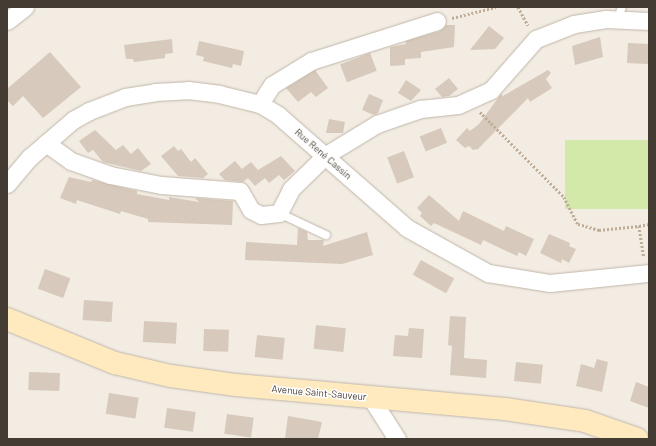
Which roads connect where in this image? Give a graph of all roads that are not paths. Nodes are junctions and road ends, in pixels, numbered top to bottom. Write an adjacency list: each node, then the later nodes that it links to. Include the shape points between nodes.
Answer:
1 (25, 7): 3 (street)
2 (620, 13): 5 (street); 8 (street, via 574,24 536,39 491,90 458,105 420,109 377,124)
3 (7, 21)
4 (437, 21): 6 (street, via 311,61 272,85)
5 (649, 21)
6 (260, 104): 7 (street, Rue René Cassin, via 188,90 125,97 73,120); 8 (street, Rue René Cassin, via 278,115)
7 (46, 143): 9 (street, Rue René Cassin); 10 (street, via 71,161 110,175 161,185 240,191 251,210 261,215)
8 (326, 155): 10 (street, via 290,189); 12 (street, Rue René Cassin, via 407,228 488,273 550,283)
9 (7, 184)
10 (279, 213): 11 (lane)
11 (326, 235)
12 (648, 273)
13 (7, 319): 14 (street, Avenue Saint-Sauveur, via 115,363 171,376)
14 (372, 398): 15 (street); 16 (street, Avenue Saint-Sauveur, via 505,409 571,419)
15 (397, 439)
16 (637, 439)

